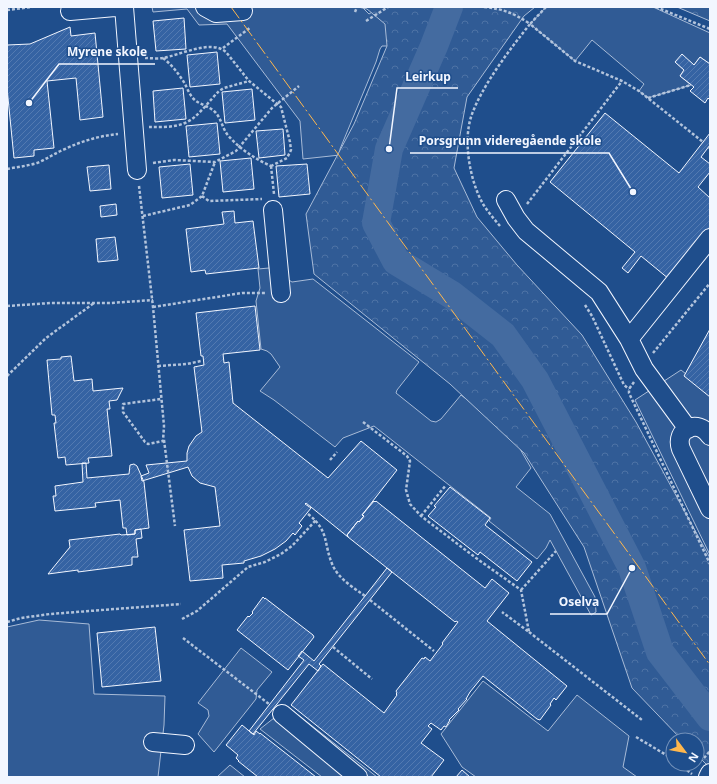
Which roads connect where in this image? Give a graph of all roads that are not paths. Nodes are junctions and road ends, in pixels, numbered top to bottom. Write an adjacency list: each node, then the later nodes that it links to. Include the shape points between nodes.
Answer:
1 (115, 7): 4 (lane)
2 (124, 7): 6 (lane)
3 (205, 7): 5 (lane, via 216,13)
4 (70, 11)
5 (248, 18)
6 (137, 169)
7 (506, 200): 11 (lane, via 526,231 599,292)
8 (271, 202): 10 (lane)
9 (710, 238): 11 (lane)
10 (281, 293)
11 (629, 339): 12 (lane, via 644,369)
12 (688, 429): 13 (lane, via 699,427); 14 (lane, via 681,437 680,445)
13 (710, 436)
14 (710, 509)
15 (276, 709): 18 (lane)
16 (153, 742): 17 (lane)
17 (185, 745)
18 (358, 777)

